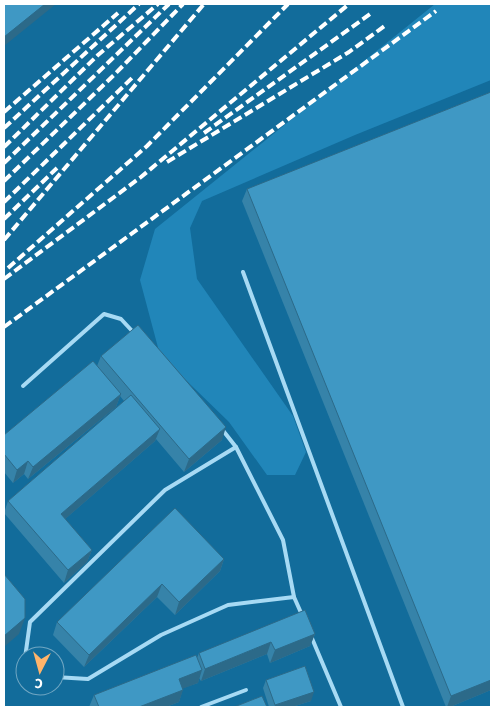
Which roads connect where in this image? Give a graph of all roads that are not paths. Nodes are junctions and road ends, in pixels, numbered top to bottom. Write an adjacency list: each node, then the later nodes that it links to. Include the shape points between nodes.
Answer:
1 (243, 272): 16 (lane)
2 (141, 340): 3 (lane, via 121,319 104,314)
3 (23, 386)
4 (218, 424): 5 (lane)
5 (236, 447): 6 (lane, via 283,540); 8 (lane, via 166,490)
6 (294, 597): 9 (lane); 12 (lane, via 228,605 162,635 88,679)
7 (25, 616): 8 (lane)
8 (30, 622): 11 (lane)
9 (306, 624)
10 (310, 634): 15 (lane)
11 (27, 646)
12 (65, 678)
13 (246, 690): 14 (lane)
14 (201, 707)
15 (341, 707)
16 (403, 707)

